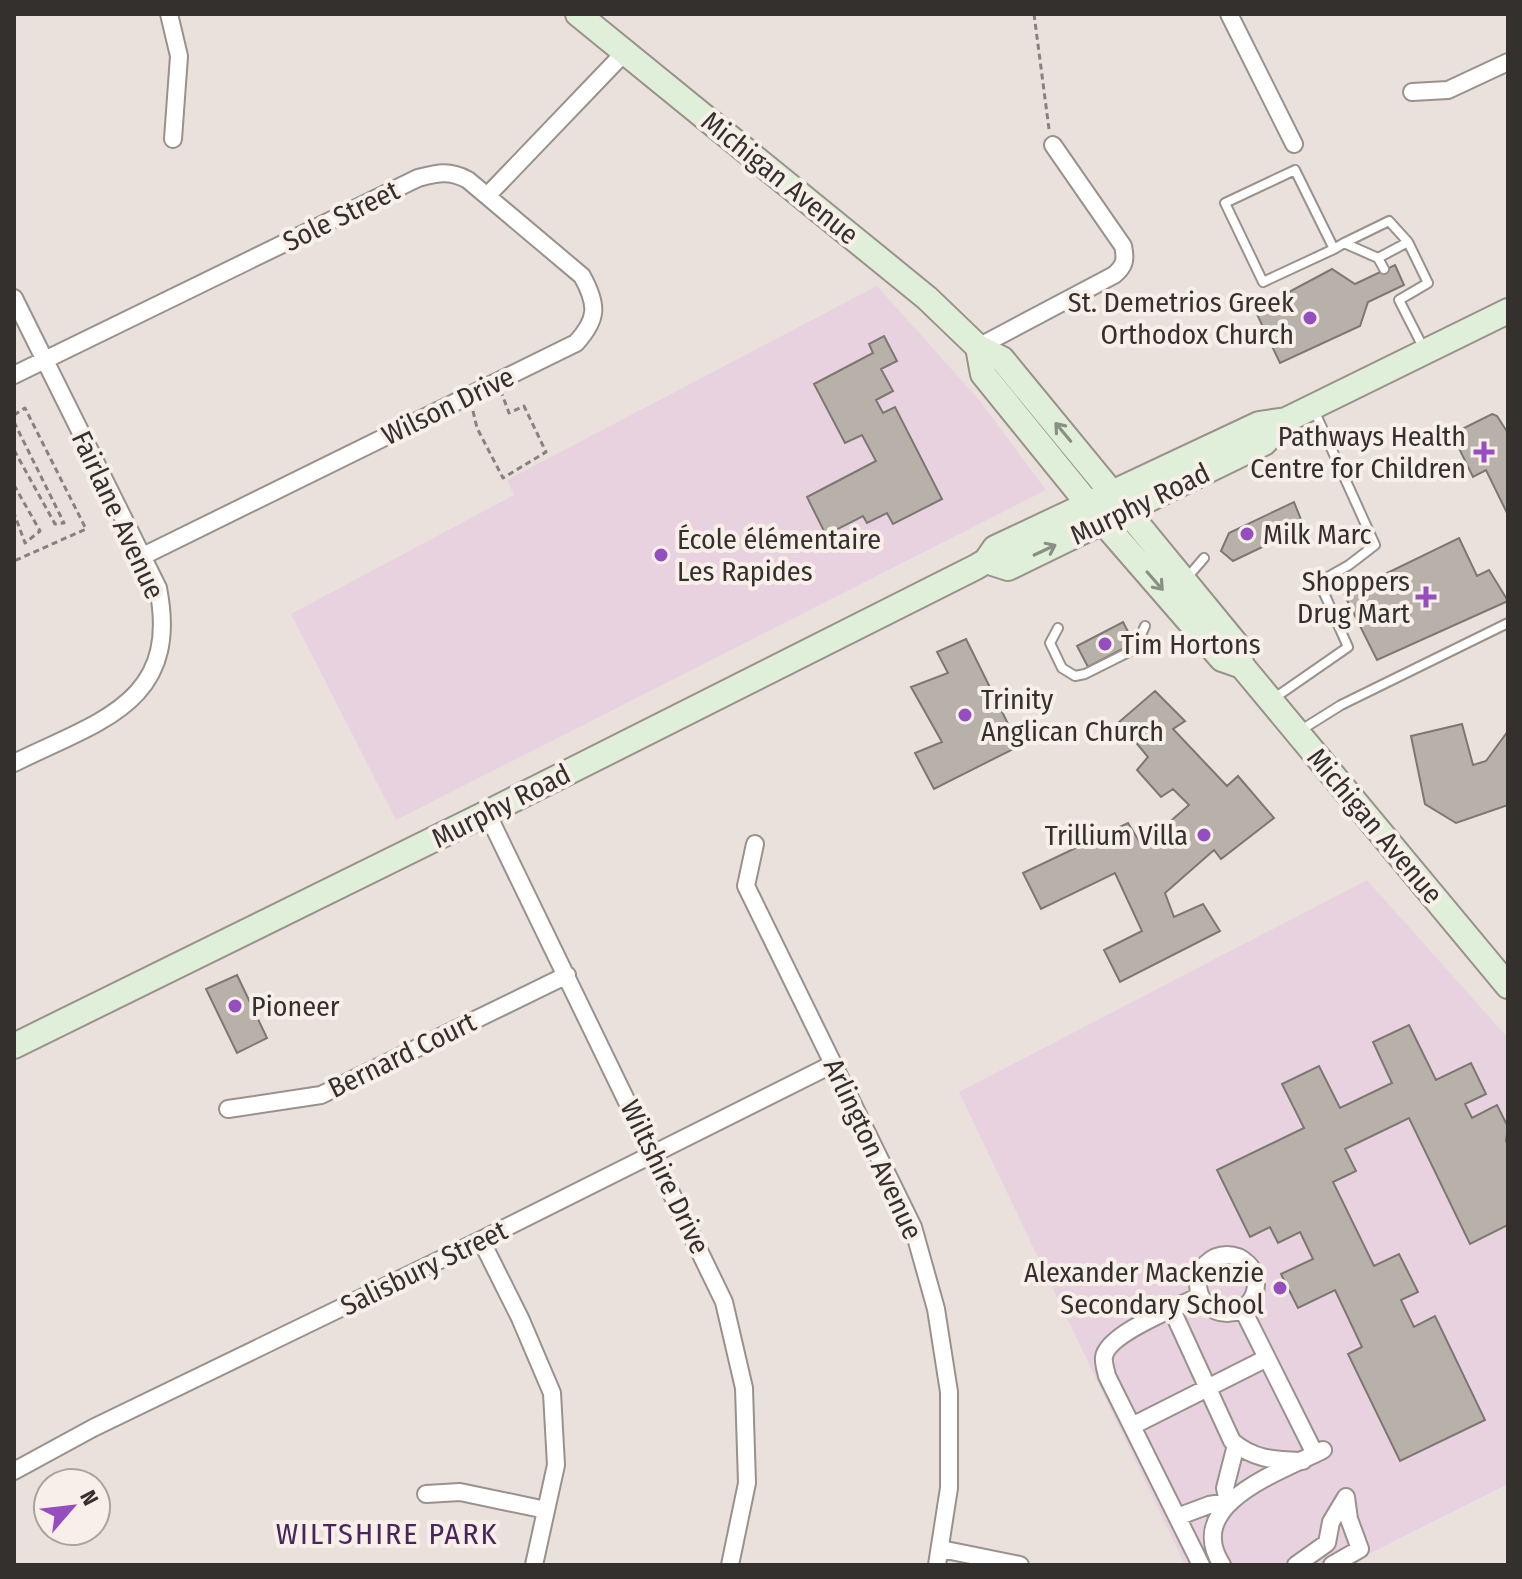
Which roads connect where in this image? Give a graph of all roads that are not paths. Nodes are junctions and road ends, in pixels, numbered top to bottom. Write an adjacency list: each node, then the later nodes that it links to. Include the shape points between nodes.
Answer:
1 (169, 14): 7 (street, via 179,56)
2 (578, 14): 4 (street, Michigan Avenue)
3 (1229, 14): 8 (street)
4 (625, 52): 10 (street); 20 (street, Michigan Avenue, via 927,298)
5 (1508, 62): 6 (street, via 1448,90)
6 (1412, 92)
7 (173, 139)
8 (1294, 144)
9 (1053, 145): 20 (street, via 1123,246 1122,268)
10 (487, 196): 22 (street, Sole Street, via 455,173 418,178); 28 (street, Wilson Drive, via 582,276 594,312 590,327 576,343)
11 (1408, 242): 12 (lane, via 1389,221); 14 (lane); 18 (lane, via 1428,283)
12 (1344, 243): 13 (lane); 14 (lane)
13 (1334, 249): 13 (lane, via 1263,282 1225,203 1295,170)
14 (1378, 258): 15 (lane)
15 (1384, 269)
16 (1395, 289): 18 (lane)
17 (14, 298): 22 (street, Fairlane Avenue)
18 (1399, 300): 21 (lane)
19 (1508, 311): 21 (street, Murphy Road)
20 (978, 347): 25 (street, Michigan Avenue, one-way to 20, via 1002,359); 26 (street, Michigan Avenue, via 983,374)
21 (1425, 352): 24 (street, Murphy Road)
22 (44, 360): 23 (street, Sole Street); 28 (street, Fairlane Avenue)
23 (14, 375)
24 (1313, 407): 25 (street, Murphy Road, via 1286,420 1264,443); 36 (lane, via 1375,545 1328,577 1324,593 1348,647)
25 (1121, 501): 26 (street, Murphy Road); 27 (street, Murphy Road); 31 (street, Michigan Avenue)
26 (1088, 503): 27 (street, Michigan Avenue); 30 (street, Murphy Road, via 995,548)
27 (1103, 522): 30 (street, Murphy Road, one-way to 27, via 1008,568); 35 (street, Michigan Avenue, one-way to 35, via 1222,659)
28 (141, 557): 38 (street, Fairlane Avenue, via 158,588 163,614 149,681 106,718)
29 (1204, 558): 31 (lane)
30 (986, 561): 39 (street, Murphy Road)
31 (1185, 580): 35 (street, Michigan Avenue, via 1236,644)
32 (1508, 623): 37 (lane, via 1341,705)
33 (1145, 626): 34 (lane, via 1135,649 1075,676 1062,668 1050,643)
34 (1058, 628)
35 (1242, 666): 36 (street, Michigan Avenue)
36 (1270, 700): 37 (street, Michigan Avenue)
37 (1297, 733): 42 (street, Michigan Avenue)
38 (14, 763)
39 (487, 813): 41 (street, Wiltshire Drive); 43 (street, Murphy Road)
40 (755, 844): 44 (street, Arlington Avenue, via 746,886)
41 (567, 975): 45 (street, Bernard Court, via 321,1095); 46 (street, Wiltshire Drive)
42 (1508, 986)
43 (14, 1046)
44 (833, 1064): 46 (street, Salisbury Street); 61 (street, Arlington Avenue, via 913,1227 936,1309 949,1392 949,1488)
45 (228, 1109)
46 (654, 1155): 47 (street, Salisbury Street); 63 (street, Wiltshire Drive, via 724,1302 744,1388 747,1483)
47 (481, 1240): 56 (street, Salisbury Street); 59 (street, via 552,1393 556,1465)
48 (1200, 1296): 49 (street, via 1220,1313); 49 (street, via 1198,1276 1206,1262 1230,1253 1246,1262 1254,1275 1252,1300); 50 (street)
49 (1242, 1308): 51 (street)
50 (1172, 1310): 52 (street); 53 (street, via 1120,1335 1104,1358 1107,1376)
51 (1267, 1358): 52 (street); 55 (street)
52 (1207, 1388): 53 (street); 54 (street)
53 (1132, 1426): 60 (street)
54 (1236, 1445): 55 (street, via 1259,1458); 58 (street, via 1225,1488)
55 (1314, 1455): 58 (street)
56 (14, 1471)
57 (426, 1494): 59 (street, via 460,1492)
58 (1228, 1502): 60 (street); 66 (street, via 1214,1523 1216,1556)
59 (546, 1510): 62 (street)
60 (1177, 1517): 65 (street)
61 (939, 1557): 64 (street)
62 (534, 1565)
63 (730, 1565)
64 (1020, 1565)
65 (1201, 1565)
66 (1222, 1565)
67 (1296, 1565): 68 (street, via 1327,1543 1331,1522 1346,1497 1360,1549)
68 (1332, 1565)

